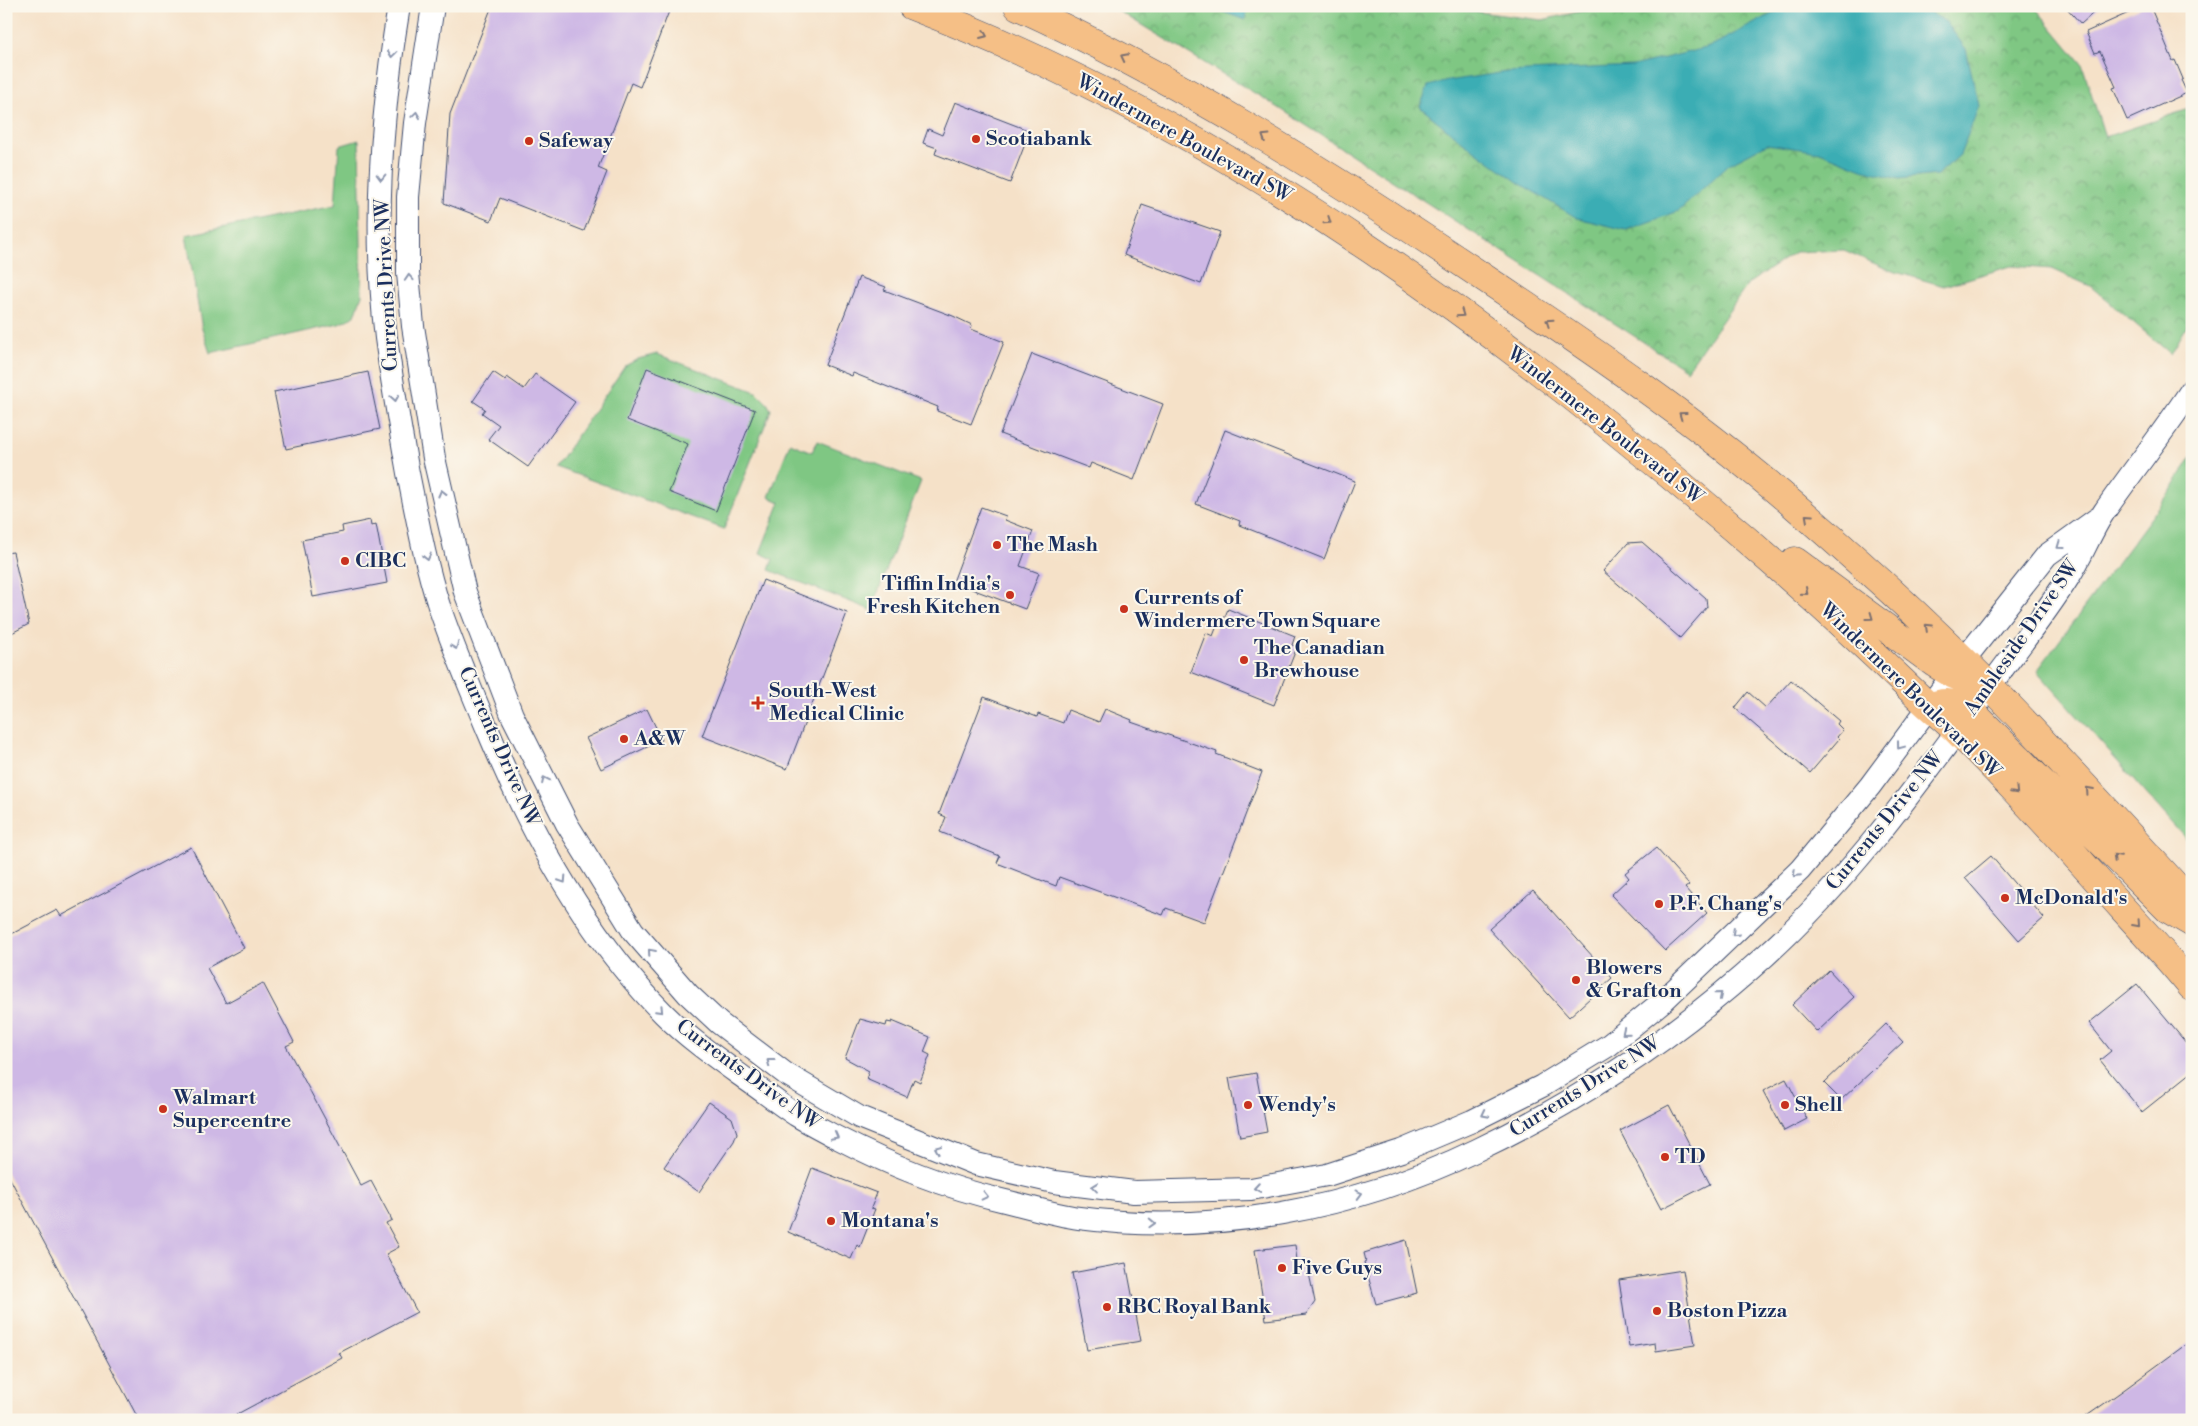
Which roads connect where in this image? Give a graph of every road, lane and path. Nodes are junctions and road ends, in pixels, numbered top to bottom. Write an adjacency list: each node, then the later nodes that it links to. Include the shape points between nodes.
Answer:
1 (399, 6): 11 (street, Currents Drive NW, one-way to 11, via 381,170 380,252 385,333 415,510 438,600 480,712 514,792 555,868 602,942 660,1010 692,1040 800,1118 876,1157 954,1189 1074,1218 1154,1224 1233,1220 1312,1207 1392,1185 1471,1154 1550,1114 1627,1065 1700,1012 1768,954 1873,839)
2 (433, 6): 10 (street, Currents Drive NW, one-way to 2, via 1800,870 1663,1001 1609,1045 1542,1086 1401,1151 1327,1175 1251,1189 1134,1192 1054,1182 976,1164 859,1117 786,1074 719,1022 688,994 633,931 567,824 512,715 483,641 465,592 434,458 416,349 408,273 409,188 415,123)
3 (912, 6): 7 (main road, Windermere Boulevard SW, one-way to 7, via 1073,76 1226,157 1287,195 1489,334 1596,416)
4 (1018, 6): 8 (main road, Windermere Boulevard SW, one-way to 4, via 1796,507 1715,439 1621,372 1398,220 1230,116 1126,58)
5 (2192, 388): 6 (street, Ambleside Drive SW, via 2166,429)
6 (2100, 517): 8 (street, Ambleside Drive SW, one-way to 8, via 2047,555); 9 (street, Ambleside Drive SW, via 2070,576)
7 (1742, 536): 8 (main road, one-way to 8, via 1774,546 1910,646); 10 (main road, Windermere Boulevard SW, one-way to 10, via 1847,628)
8 (1958, 668): 9 (main road, Windermere Boulevard SW); 10 (street, Ambleside Drive SW)
9 (1990, 686): 11 (street, Ambleside Drive SW); 12 (main road, Windermere Boulevard SW, one-way to 9)
10 (1930, 707): 11 (main road, Windermere Boulevard SW)
11 (1964, 721): 13 (main road, one-way to 11, via 2168,909); 14 (main road, Windermere Boulevard SW, one-way to 14, via 2047,824)
12 (2192, 904)
13 (2192, 923)
14 (2192, 987)

